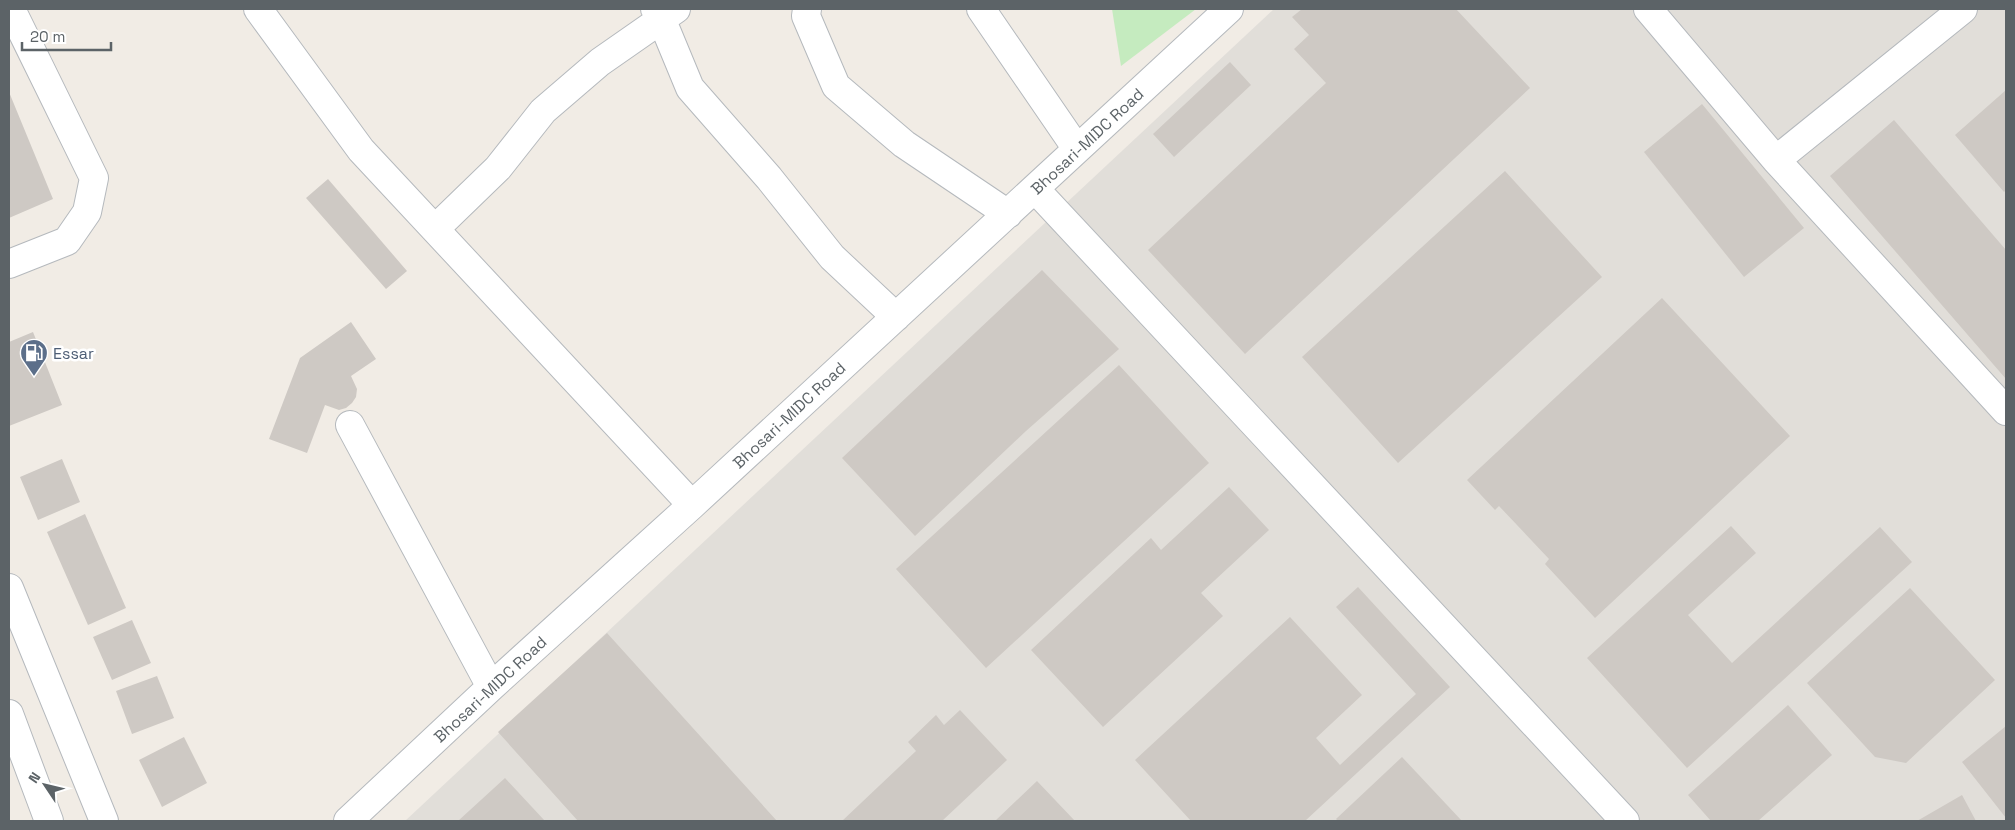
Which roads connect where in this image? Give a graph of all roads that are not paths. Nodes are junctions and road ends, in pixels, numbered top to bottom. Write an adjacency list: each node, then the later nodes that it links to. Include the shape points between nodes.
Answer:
1 (10, 9): 14 (street, via 94,178 87,212 67,241)
2 (258, 9): 13 (street, via 361,150)
3 (807, 9): 12 (street, via 806,16 836,86 904,144)
4 (981, 9): 9 (street)
5 (1230, 9): 9 (street, Bhosari-MIDC Road)
6 (1648, 9): 10 (street)
7 (1963, 9): 10 (street)
8 (664, 12): 13 (street, via 543,111 498,168); 15 (street, via 690,88 769,178 832,257)
9 (1078, 149): 11 (street, Bhosari-MIDC Road)
10 (1776, 160): 16 (street)
11 (1035, 189): 12 (street, Bhosari-MIDC Road); 25 (street)
12 (1008, 214): 15 (street, Bhosari-MIDC Road)
13 (435, 229): 18 (street)
14 (9, 264)
15 (896, 317): 18 (street, Bhosari-MIDC Road)
16 (2006, 411)
17 (350, 425): 20 (street)
18 (692, 505): 20 (street, Bhosari-MIDC Road)
19 (9, 588): 23 (street)
20 (491, 687): 24 (street, Bhosari-MIDC Road)
21 (9, 714): 22 (street)
22 (48, 821)
23 (104, 821)
24 (348, 821)
25 (1625, 821)

